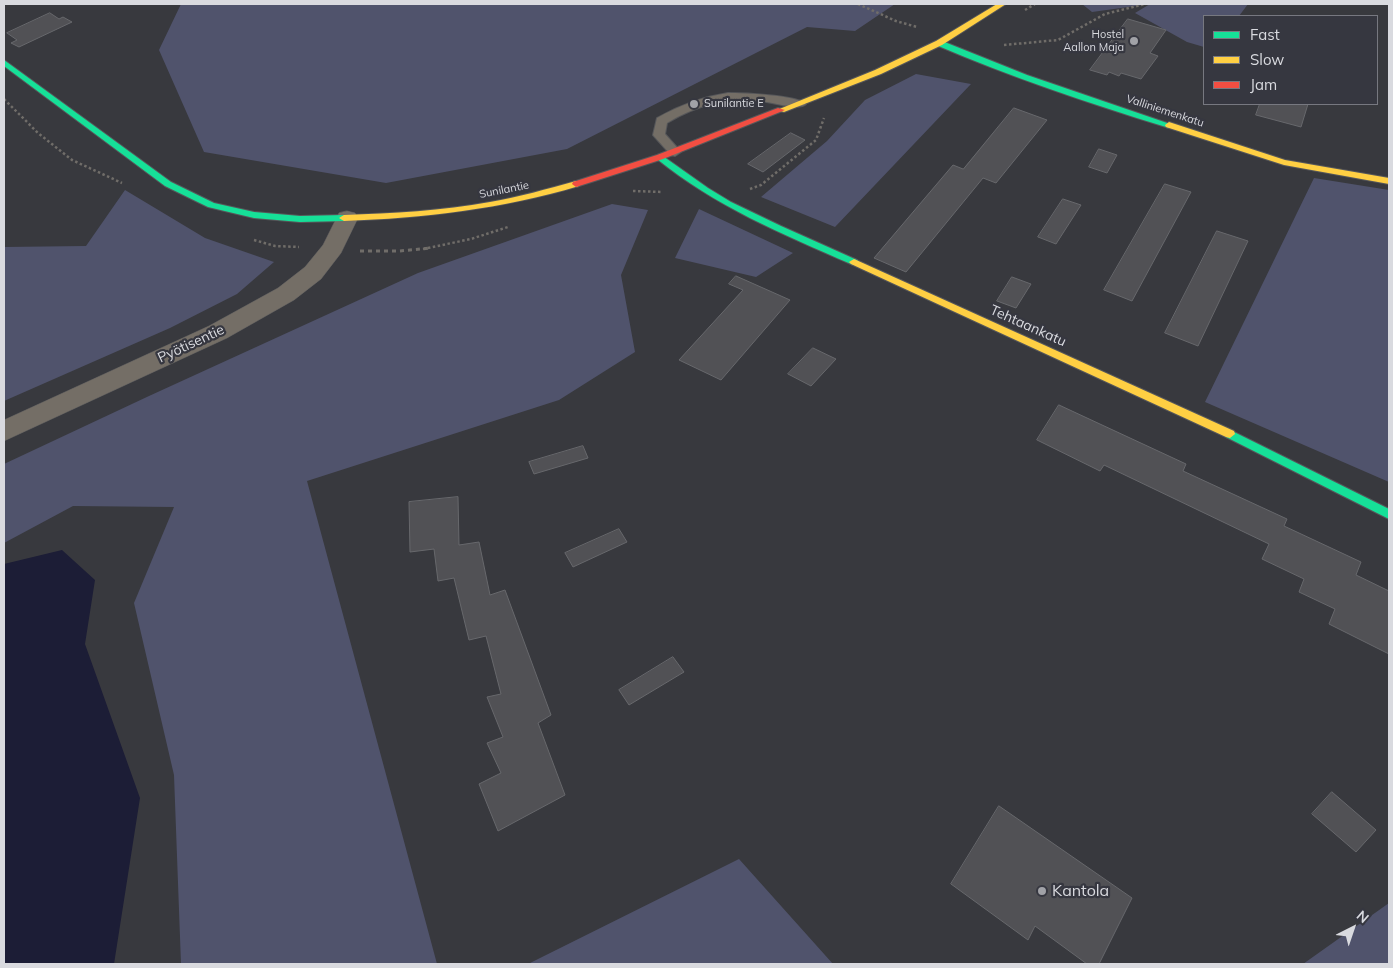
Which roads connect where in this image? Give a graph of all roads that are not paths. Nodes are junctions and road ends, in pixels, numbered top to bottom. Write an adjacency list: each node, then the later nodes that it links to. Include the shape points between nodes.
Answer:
1 (1002, 4): 2 (street)
2 (939, 43): 4 (street, Sunilantie); 7 (street, Valliniemenkatu, via 1051,88 1284,162)
3 (4, 62): 8 (street, Sunilantie, via 168,184 211,205 254,215)
4 (800, 104): 5 (street, Sunilantie); 5 (lane, via 733,95 680,108 661,121 659,135)
5 (674, 152): 6 (street, Sunilantie)
6 (660, 157): 8 (street, Sunilantie, via 550,193 511,202 418,215); 10 (street, Tehtaankatu, via 683,177 727,205 1206,423)
7 (1389, 181)
8 (348, 218): 9 (street, Pyötisentie, via 333,248 313,273 286,294 218,332)
9 (4, 431)
10 (1389, 514)

